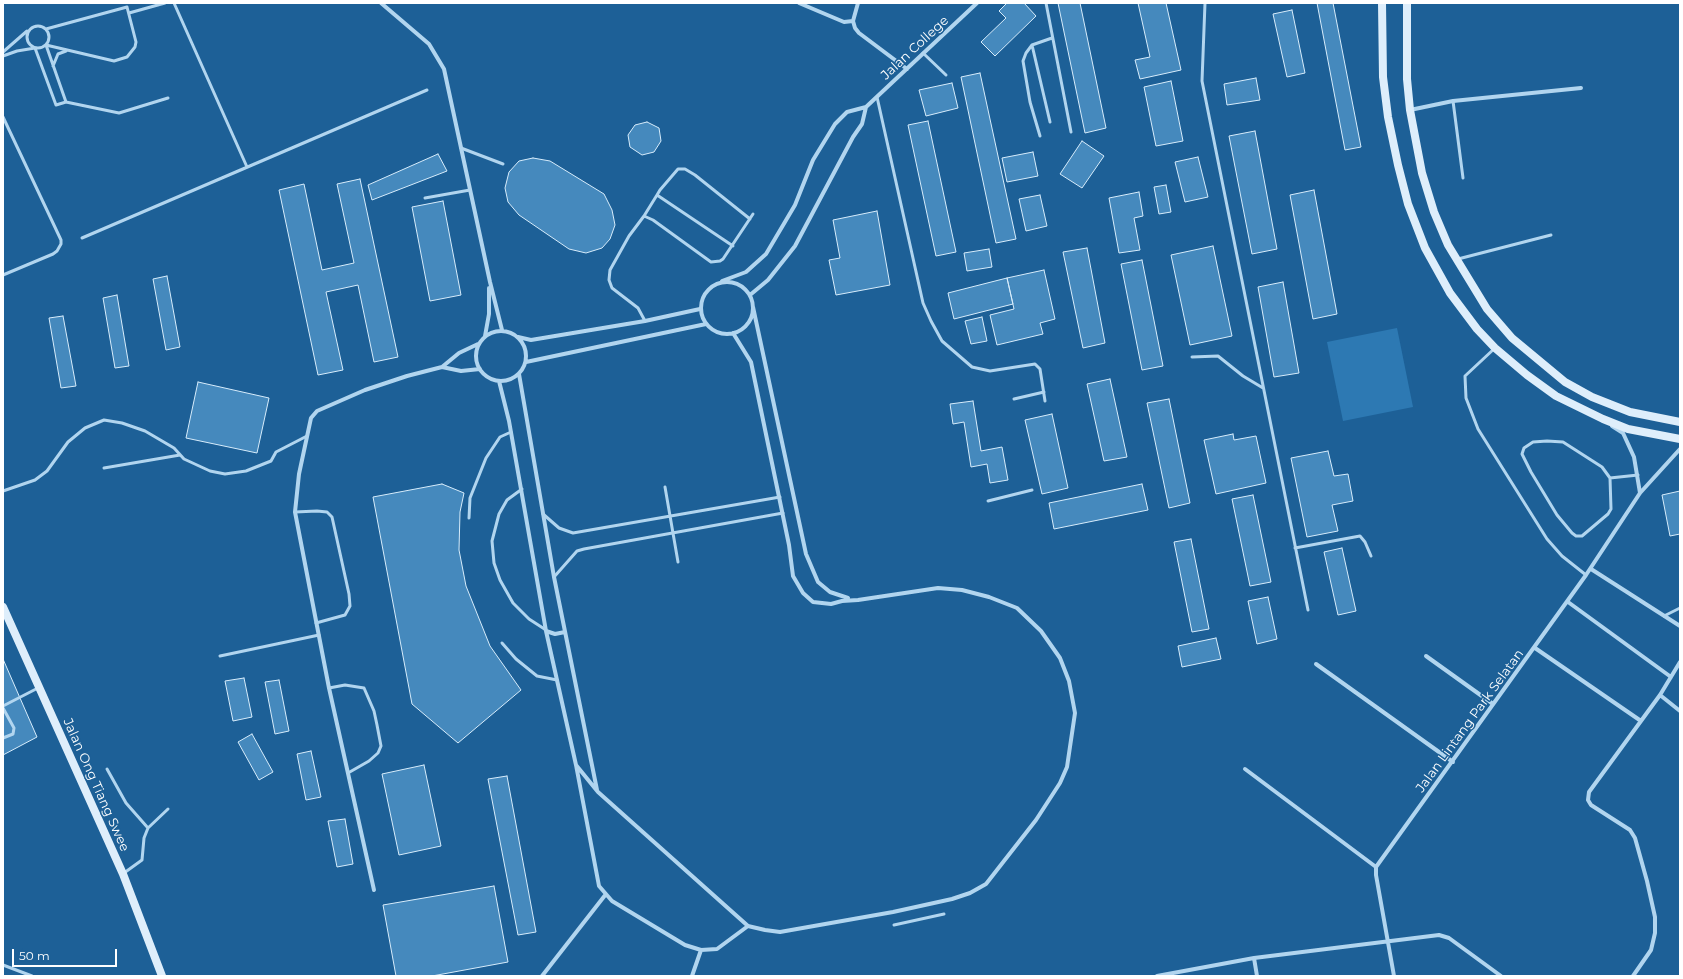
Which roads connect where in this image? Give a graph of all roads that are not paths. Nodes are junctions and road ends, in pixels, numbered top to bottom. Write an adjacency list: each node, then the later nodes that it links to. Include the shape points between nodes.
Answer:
1 (164, 3): 12 (lane)
2 (174, 3): 42 (lane)
3 (381, 3): 40 (street, via 435,51 444,69)
4 (799, 3): 13 (street, via 844,22)
5 (858, 3): 13 (street)
6 (976, 3): 23 (street, Jalan College)
7 (1046, 3): 17 (lane)
8 (1204, 3): 74 (lane, via 1202,81)
9 (1382, 3): 67 (main road, via 1383,77 1388,117 1408,204 1425,248 1450,293)
10 (1402, 3): 15 (main road)
11 (1407, 3): 15 (main road)
12 (129, 13): 14 (lane, via 127,7); 21 (lane, via 136,42 127,57 114,61)
13 (853, 21): 26 (street, via 859,33)
14 (46, 29): 16 (lane, via 36,26); 18 (lane, via 49,39)
15 (1406, 29): 35 (main road)
16 (29, 30): 20 (lane, via 27,41); 22 (lane)
17 (1052, 38): 19 (lane); 38 (lane)
18 (46, 45): 20 (lane); 21 (lane); 25 (lane)
19 (1032, 45): 37 (lane); 39 (lane, via 1026,53 1024,69)
20 (35, 48): 24 (lane); 33 (lane, via 56,105)
21 (70, 51): 25 (lane, via 58,54)
22 (3, 52)
23 (923, 53): 26 (street, Jalan College); 27 (lane)
24 (3, 56)
25 (53, 66): 33 (lane)
26 (907, 69): 30 (street, Jalan College)
27 (946, 74)
28 (1581, 88): 32 (street)
29 (427, 90): 42 (lane)
30 (877, 97): 34 (street, Jalan College); 75 (lane, via 923,303 942,341 972,367 990,371 1036,364 1040,369)
31 (168, 98): 33 (lane, via 119,112)
32 (1452, 101): 35 (street); 43 (lane)
33 (66, 102)
34 (866, 107): 55 (street, via 847,112 835,124 813,160 794,205 766,254 746,272); 57 (street, via 862,124 852,137 795,246 768,280)
35 (1410, 110): 53 (main road, via 1422,173 1434,212)
36 (3, 117): 54 (lane, via 61,240 59,248 53,254)
37 (1050, 122)
38 (1071, 132)
39 (1040, 136)
40 (461, 148): 41 (lane); 44 (street)
41 (503, 164)
42 (247, 167): 51 (lane)
43 (1464, 178)
44 (470, 190): 46 (lane); 56 (street)
45 (657, 195): 48 (lane); 49 (lane, via 678,169 685,169 695,174); 52 (lane)
46 (425, 198)
47 (753, 214): 49 (lane)
48 (644, 216): 52 (lane, via 711,262 723,259); 60 (lane, via 629,236 610,270 608,280 612,288 638,308)
49 (750, 219): 52 (lane)
50 (1551, 235): 53 (lane)
51 (82, 238)
52 (733, 246)
53 (1456, 259): 79 (main road, via 1487,309 1512,338 1565,382 1592,397 1630,412)
54 (3, 275)
55 (722, 281): 57 (street, via 738,284); 59 (street, via 706,291)
56 (490, 282): 62 (street); 64 (street, via 489,314)
57 (750, 295): 58 (street)
58 (753, 307): 63 (street, via 749,321); 107 (street, via 806,554 818,582 842,598)
59 (700, 309): 60 (street); 61 (street)
60 (645, 321): 65 (street, via 531,340)
61 (706, 324): 63 (street, via 718,333); 69 (street)
62 (502, 330): 64 (street); 65 (street)
63 (733, 333): 93 (street, via 751,362)
64 (484, 336): 66 (street)
65 (518, 337): 69 (street, via 525,348)
66 (478, 344): 70 (street, via 459,353); 71 (street, via 476,361)
67 (1494, 348): 78 (main road, via 1556,396); 105 (lane, via 1465,376 1466,398 1478,429 1547,539 1562,556)
68 (1192, 357): 74 (lane, via 1218,356)
69 (526, 362): 72 (street)
70 (442, 367): 71 (street, via 461,371); 81 (street, via 407,376 323,407 311,418)
71 (480, 369): 73 (street, via 484,375)
72 (519, 374): 73 (street); 96 (street)
73 (498, 381): 80 (street)
74 (1263, 388): 101 (lane)
75 (1044, 392): 76 (lane); 77 (lane)
76 (1014, 399)
77 (1045, 401)
78 (1603, 419): 82 (main road, via 1628,429); 86 (street, via 1623,433 1634,457)
79 (1680, 422)
80 (511, 432): 89 (street); 99 (lane, via 500,437 486,458 470,498)
81 (308, 436): 84 (lane, via 276,452 271,461 246,471 225,474 210,471); 95 (street)
82 (1680, 439)
83 (1680, 449): 92 (street, Jalan Lintang Park Selatan)
84 (180, 455): 85 (lane); 91 (lane, via 174,448 145,431 122,422 104,420 85,428 68,442 48,471 35,480)
85 (104, 468)
86 (1638, 475): 87 (lane); 92 (street)
87 (1610, 478): 87 (lane, via 1602,467 1563,442 1533,442 1524,448 1522,454 1557,514 1576,536 1588,532 1611,509)
88 (665, 487): 98 (lane)
89 (522, 489): 115 (street); 115 (lane, via 507,500 499,514 492,541 494,563 513,603)
90 (1032, 490): 94 (lane)
91 (3, 491)
92 (1640, 493): 104 (street, Jalan Lintang Park Selatan)
93 (780, 497): 97 (street); 98 (lane)
94 (988, 501)
95 (295, 512): 113 (street); 113 (lane, via 327,512 332,517 349,594 350,606 344,615)
96 (542, 513): 98 (lane, via 558,528 573,533); 106 (street)
97 (783, 513): 100 (lane); 107 (street, via 793,576 803,593 813,602 820,604)
98 (671, 516): 100 (lane)
99 (469, 518)
100 (674, 533): 103 (lane); 106 (lane, via 577,551)
101 (1295, 548): 102 (lane, via 1360,536); 111 (lane)
102 (1371, 556)
103 (678, 562)
104 (1591, 568): 105 (street, Jalan Lintang Park Selatan); 112 (street)
105 (1586, 576): 108 (street, Jalan Lintang Park Selatan)
106 (554, 577): 116 (street)
107 (858, 600): 148 (street, via 938,588 962,590 1016,608 1041,631 1060,658 1069,680 1075,713 1067,767 1060,783 1036,820 986,884 970,893 892,912 780,932)
108 (1568, 602): 119 (street, Jalan Lintang Park Selatan); 124 (street)
109 (3, 607): 126 (main road, Jalan Ong Tiang Swee)
110 (1680, 608): 112 (lane)
111 (1308, 610)
112 (1664, 616): 114 (street)
113 (316, 623): 117 (street)
114 (1680, 626)
115 (546, 631): 116 (street, via 555,634); 125 (street)
116 (565, 632): 139 (street)
117 (319, 635): 120 (lane); 127 (street)
118 (502, 643): 125 (lane, via 536,676)
119 (1535, 648): 129 (street, Jalan Lintang Park Selatan); 132 (street)
120 (220, 656)
121 (1426, 656): 129 (street)
122 (1680, 662): 124 (street)
123 (1316, 664): 134 (street)
124 (1671, 677): 128 (street)
125 (557, 680): 135 (street)
126 (39, 687): 130 (lane); 143 (main road, Jalan Ong Tiang Swee)
127 (329, 688): 138 (street); 138 (lane, via 345,685 364,688 374,711 381,746 369,761)
128 (1660, 695): 131 (street); 132 (street)
129 (1493, 704): 134 (street, Jalan Lintang Park Selatan)
130 (3, 707): 133 (lane, via 14,728 13,734)
131 (1680, 711)
132 (1641, 721): 161 (street, via 1589,792 1588,800 1591,805 1630,830 1638,846 1656,933 1651,950)
133 (3, 738)
134 (1453, 762): 142 (street, Jalan Lintang Park Selatan)
135 (576, 765): 139 (street); 145 (street, via 599,886)
136 (107, 769): 141 (lane, via 126,803)
137 (1246, 769): 142 (street)
138 (348, 772): 144 (street)
139 (598, 792): 148 (street)
140 (168, 809): 141 (lane)
141 (148, 828): 143 (lane, via 144,838 142,860)
142 (1376, 867): 149 (street)
143 (123, 874): 154 (main road, Jalan Ong Tiang Swee)
144 (374, 890)
145 (606, 894): 150 (street, via 685,945); 155 (street)
146 (944, 914): 147 (lane)
147 (894, 925)
148 (748, 926): 150 (street, via 717,949)
149 (1389, 942): 151 (street); 159 (street); 160 (street, via 1439,935 1449,938)
150 (701, 950): 156 (street)
151 (1254, 958): 157 (street); 158 (street)
152 (3, 965): 153 (lane)
153 (32, 976)
154 (162, 976)
155 (542, 976)
156 (692, 976)
157 (1157, 976)
158 (1257, 976)
159 (1394, 976)
160 (1501, 976)
161 (1633, 976)

